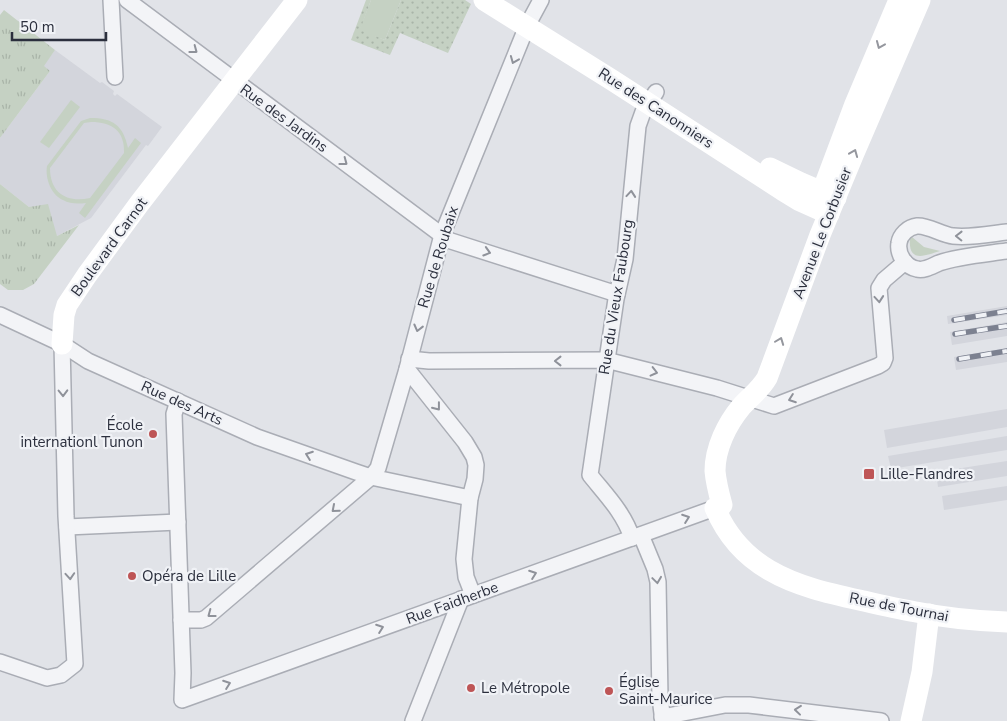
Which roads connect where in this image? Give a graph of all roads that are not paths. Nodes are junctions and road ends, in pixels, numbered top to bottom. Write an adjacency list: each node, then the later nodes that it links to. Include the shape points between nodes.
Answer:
1 (111, 0): 9 (street)
2 (127, 0): 10 (street, Rue des Jardins, one-way to 10)
3 (297, 0): 10 (street, Boulevard Carnot)
4 (484, 0): 8 (street, Rue des Canonniers)
5 (508, 0): 8 (street, Rue des Canonniers)
6 (899, 0): 12 (street, Avenue Le Corbusier, one-way to 12, via 854,104)
7 (920, 0): 12 (street, Avenue Le Corbusier, one-way to 7)
8 (534, 14): 11 (street, Rue des Canonniers); 14 (street, Rue de Roubaix, one-way to 14)
9 (115, 77)
10 (234, 81): 14 (street, Rue des Jardins, one-way to 14); 19 (street, Boulevard Carnot, via 67,305)
11 (652, 98): 12 (street, Rue des Canonniers); 17 (street, Rue du Vieux Faubourg, one-way to 11, via 625,259 638,126)
12 (829, 201): 22 (street, Avenue Le Corbusier, one-way to 12, via 766,378)
13 (1007, 232): 16 (street, one-way to 16, via 956,237 914,226 899,240 899,252)
14 (442, 235): 17 (street, Rue des Jardins, one-way to 17, via 451,241); 21 (street, Rue de Roubaix, one-way to 21)
15 (1007, 251): 16 (street, via 950,260 921,269)
16 (905, 262): 22 (street, one-way to 22, via 879,288 885,358 882,364 776,405)
17 (617, 294): 20 (street, Rue du Vieux Faubourg)
18 (0, 315): 19 (street, Rue des Arts)
19 (62, 344): 23 (street, Rue des Arts, via 88,361); 28 (street, Boulevard Carnot, one-way to 28)
20 (606, 360): 21 (street, one-way to 21, via 429,361); 22 (street, one-way to 22); 29 (street, Rue du Vieux Faubourg, via 590,475)
21 (408, 364): 24 (street, Rue de Roubaix, via 381,460); 25 (street, one-way to 25, via 474,457 475,479)
22 (749, 398): 26 (street, Avenue Le Corbusier, via 726,429 716,460)
23 (178, 401): 24 (street, Rue des Arts, one-way to 23, via 264,439); 27 (street, via 174,414)
24 (372, 477): 25 (street, Rue des Arts); 32 (street, one-way to 32, via 206,618)
25 (470, 498): 30 (street, via 464,565)
26 (719, 506): 29 (street, Rue Faidherbe, one-way to 26); 31 (street, Rue de Tournai, via 728,532 748,554 771,571 822,591)
27 (178, 522): 28 (street); 32 (street)
28 (67, 527): 34 (street, Boulevard Carnot, one-way to 34, via 75,664 61,675 47,678)
29 (636, 536): 30 (street, Rue Faidherbe, one-way to 29); 36 (street, one-way to 36, via 656,569 658,582)
30 (467, 597): 32 (street, Rue Faidherbe, one-way to 30, via 182,700); 37 (street)
31 (930, 614): 33 (street, Rue de Tournai); 39 (street)
32 (181, 620)
33 (1006, 621)
34 (0, 662)
35 (820, 717): 36 (street, one-way to 36, via 749,705 725,705); 38 (street)
36 (662, 719)
37 (413, 721)
38 (881, 721)
39 (911, 721)

